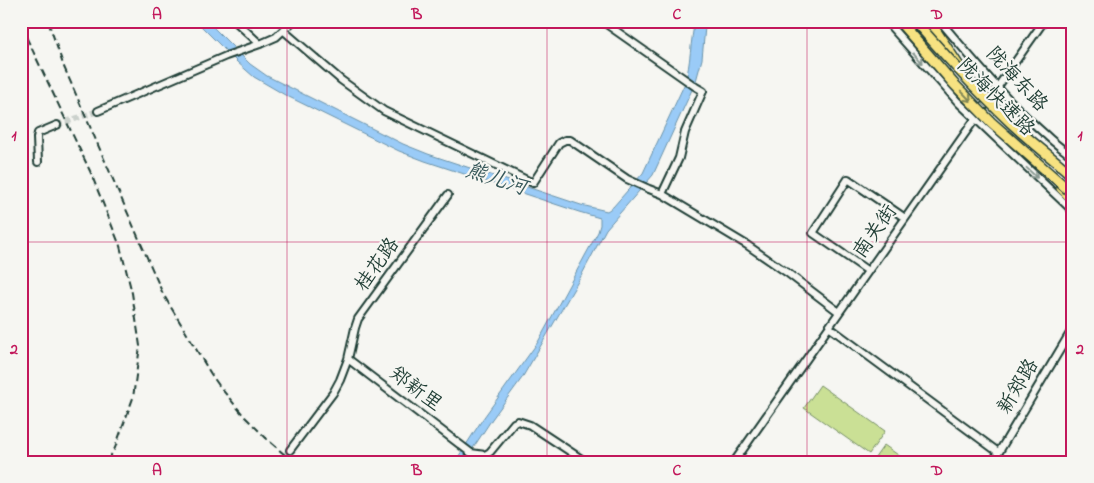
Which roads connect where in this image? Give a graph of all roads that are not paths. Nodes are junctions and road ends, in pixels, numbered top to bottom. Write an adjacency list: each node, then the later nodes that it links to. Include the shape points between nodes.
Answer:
1 (234, 21): 11 (street)
2 (293, 21): 10 (street)
3 (602, 21): 23 (street, via 704,91)
4 (886, 21): 15 (street, one-way to 15)
5 (898, 21): 20 (highway, 陇海快速路, one-way to 20, bridge, via 967,98)
6 (915, 21): 12 (highway, 陇海快速路, bridge)
7 (928, 21): 12 (highway, bridge)
8 (940, 21): 13 (street, 陇海东路)
9 (1044, 21): 13 (street, 南关街)
10 (284, 31): 11 (street); 23 (street, via 341,80 384,111 533,183 558,143 570,140 627,179)
11 (260, 44): 14 (street)
12 (966, 77): 18 (highway, 陇海快速路, bridge)
13 (998, 87): 15 (street, 南关街); 17 (street, 陇海东路, via 1045,135)
14 (98, 111)
15 (975, 119): 27 (street, one-way to 27); 28 (street, 南关街)
16 (57, 125): 19 (street, via 38,133)
17 (1073, 157)
18 (1053, 159): 21 (highway, bridge); 22 (highway, 陇海快速路, bridge)
19 (38, 162)
20 (1044, 169): 24 (highway, 陇海快速路, bridge); 26 (highway, bridge)
21 (1073, 170)
22 (1073, 176)
23 (662, 194): 30 (street, via 747,245)
24 (1073, 194)
25 (448, 195): 33 (street, 桂花路, via 358,319)
26 (1073, 200)
27 (1073, 212)
28 (905, 218): 29 (street, 南关街); 29 (street, via 848,180 813,233)
29 (868, 271): 30 (street, 南关街)
30 (839, 312): 31 (street, 南关街)
31 (829, 327): 35 (street); 37 (street, 南关街)
32 (1073, 328): 35 (street, 新郑路)
33 (348, 359): 34 (street, 桂花路, via 333,394); 36 (street, 郑新里, via 471,453 485,455 490,452 518,421 530,425)
34 (290, 450)
35 (998, 452): 38 (street, 新郑路)
36 (586, 462)
37 (734, 462)
38 (993, 462)

